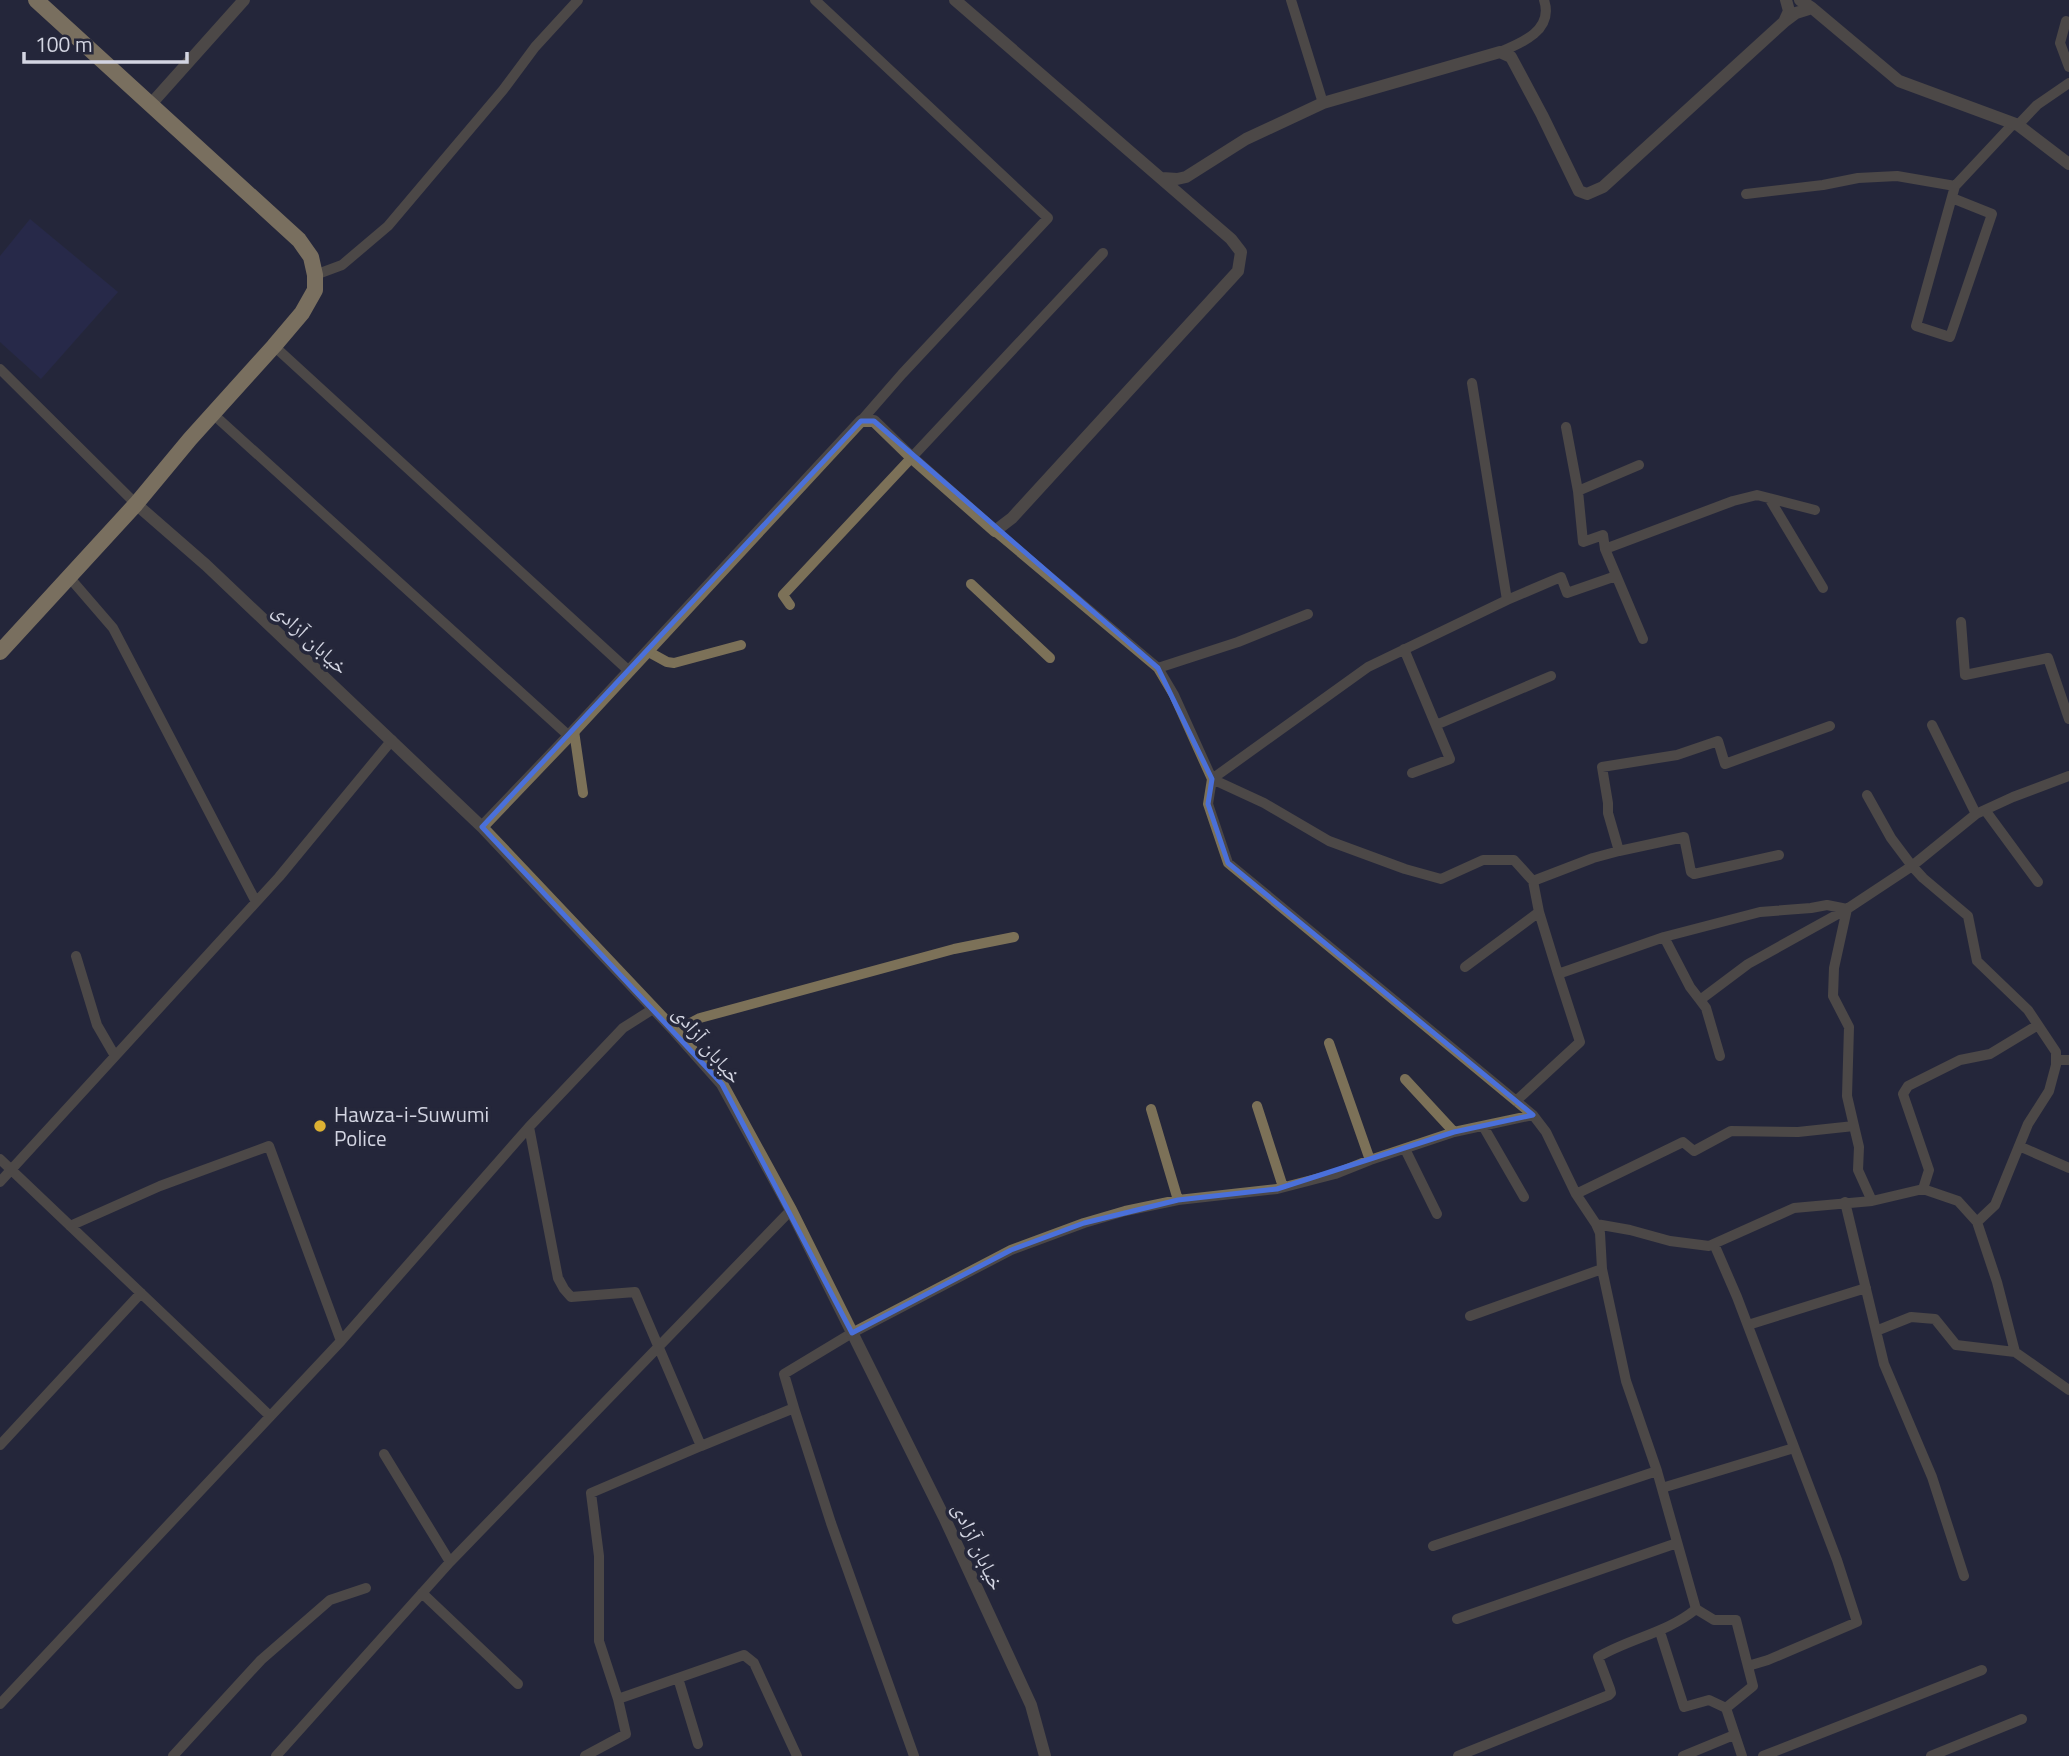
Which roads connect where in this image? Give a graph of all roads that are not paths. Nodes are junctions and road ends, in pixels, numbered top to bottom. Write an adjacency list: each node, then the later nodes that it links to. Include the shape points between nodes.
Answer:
1 (36, 0): 17 (highway)
2 (244, 0): 17 (street)
3 (578, 0): 27 (street, via 388,226 342,265)
4 (815, 0): 32 (street, via 1048,218)
5 (955, 0): 21 (street)
6 (1291, 0): 16 (street)
7 (1544, 0): 13 (street, via 1547,9 1541,28)
8 (1786, 0): 12 (street, via 1789,11)
9 (1800, 0): 10 (street)
10 (1812, 8): 12 (street); 18 (street, via 1899,81)
11 (2066, 21): 14 (street, via 2060,43)
12 (1784, 22): 13 (street, via 1603,187 1587,194 1579,191 1511,58)
13 (1500, 52): 16 (street)
14 (2069, 67)
15 (2069, 83): 18 (street)
16 (1323, 103): 20 (street, via 1246,139)
17 (151, 104): 27 (highway, via 299,240 311,257)
18 (2015, 125): 19 (street); 22 (street)
19 (2069, 164)
20 (1186, 177): 21 (street); 25 (street)
21 (1162, 178): 25 (street)
22 (1955, 186): 23 (street, via 1897,176); 24 (street)
23 (1746, 194)
24 (1952, 198): 24 (street, via 1916,326 1950,337 1993,214)
25 (1186, 199): 40 (street, via 1241,252 1238,271 1012,518)
26 (1103, 253): 34 (street)
27 (315, 275): 28 (highway, via 315,290)
28 (275, 346): 31 (highway); 57 (street)
29 (0, 369): 38 (street)
30 (1472, 383): 46 (street)
31 (213, 414): 38 (highway); 63 (street)
32 (861, 421): 34 (street, via 874,421); 53 (street)
33 (1566, 427): 36 (street)
34 (911, 457): 40 (street); 47 (street, via 783,595)
35 (1639, 465): 36 (street)
36 (1578, 491): 41 (street, via 1583,542 1603,535)
37 (1769, 498): 39 (street); 41 (street, via 1757,495 1732,501); 45 (street)
38 (136, 504): 43 (highway); 64 (street, خیابان آزادی)
39 (1815, 510)
40 (995, 531): 56 (street)
41 (1605, 549): 42 (street)
42 (1616, 576): 46 (street, via 1567,593 1560,577); 50 (street)
43 (69, 577): 54 (highway); 77 (street, via 113,628)
44 (971, 584): 55 (street)
45 (1823, 588)
46 (1507, 600): 52 (street)
47 (790, 605)
48 (1308, 614): 56 (street)
49 (1961, 622): 59 (street, via 1965,675 2048,658)
50 (1643, 639)
51 (741, 645): 53 (street, via 674,663)
52 (1404, 649): 60 (street); 67 (street, via 1368,667)
53 (647, 650): 57 (street)
54 (0, 652)
55 (1050, 658)
56 (1158, 668): 67 (street)
57 (629, 671): 63 (street)
58 (1551, 676): 60 (street)
59 (2069, 719)
60 (1436, 725): 65 (street, via 1450,759)
61 (1932, 725): 70 (street)
62 (1830, 726): 72 (street, via 1725,764 1718,740 1677,755 1602,767)
63 (572, 734): 68 (street); 71 (street)
64 (392, 740): 71 (street, خیابان آزادی); 77 (street)
65 (1412, 773)
66 (2069, 776): 70 (street)
67 (1212, 779): 75 (street, via 1329,841 1405,869 1441,879 1483,860 1514,860); 95 (street, via 1208,804 1228,863)
68 (583, 793)
69 (1867, 795): 74 (street)
70 (1980, 812): 74 (street); 76 (street)
71 (482, 827): 86 (street, خیابان آزادی)
72 (1619, 851): 73 (street, via 1684,837 1694,874); 75 (street)
73 (1779, 855)
74 (1912, 866): 78 (street); 87 (street, via 1968,916 1977,961)
75 (1533, 881): 79 (street)
76 (2038, 882)
77 (256, 902): 90 (street)
78 (1847, 909): 81 (street, via 1827,905 1760,912); 85 (street, via 1748,964); 100 (street, via 1833,996 1849,1027 1847,1096)
79 (1539, 912): 83 (street); 84 (street)
80 (1014, 937): 88 (street, via 954,948 701,1018)
81 (1664, 937): 84 (street); 85 (street)
82 (76, 956): 90 (street, via 97,1025)
83 (1465, 967)
84 (1558, 974): 95 (street, via 1580,1042)
85 (1700, 1000): 91 (street)
86 (653, 1009): 88 (street, خیابان آزادی); 101 (street, via 623,1027)
87 (2038, 1025): 92 (street, via 2056,1052); 111 (street, via 1990,1054 1960,1060 1908,1086 1903,1094 1929,1170)
88 (675, 1031): 117 (street, خیابان آزادی, via 722,1084)
89 (1329, 1044): 106 (street)
90 (115, 1056): 108 (street)
91 (1720, 1056)
92 (2056, 1060): 93 (street); 103 (street, via 2049,1091)
93 (2069, 1060)
94 (1405, 1079): 102 (street)
95 (1516, 1101): 98 (street)
96 (1257, 1106): 110 (street)
97 (1151, 1109): 114 (street)
98 (1533, 1115): 99 (street); 112 (street)
99 (1483, 1126): 102 (street); 113 (street)
100 (1854, 1126): 112 (street, via 1798,1132 1731,1130 1694,1151 1683,1142); 115 (street, via 1858,1170)
101 (529, 1128): 130 (street); 131 (street, via 558,1278 564,1289 571,1297 635,1293)
102 (1454, 1132): 104 (street)
103 (2019, 1146): 107 (street); 119 (street, via 1995,1205)
104 (1405, 1149): 106 (street); 118 (street)
105 (0, 1159): 108 (street)
106 (1370, 1160): 110 (street)
107 (2069, 1168)
108 (11, 1170): 109 (street); 121 (street)
109 (0, 1181)
110 (1283, 1187): 114 (street)
111 (1923, 1188): 115 (street); 119 (street, via 1958,1201)
112 (1576, 1194): 120 (street)
113 (1524, 1197)
114 (1178, 1200): 129 (street, via 1125,1211 1011,1250)
115 (1872, 1201): 116 (street)
116 (1845, 1202): 122 (street, via 1794,1208); 124 (street)
117 (791, 1210): 129 (street, خیابان آزادی); 131 (street)
118 (1437, 1214)
119 (1977, 1222): 132 (street)
120 (1596, 1224): 122 (street, via 1671,1241); 123 (street)
121 (70, 1226): 125 (street); 130 (street, via 160,1186 269,1146)
122 (1714, 1244): 127 (street)
123 (1602, 1269): 126 (street); 140 (street, via 1626,1381)
124 (1866, 1288): 127 (street); 128 (street)
125 (141, 1293): 135 (street); 136 (street)
126 (1470, 1316)
127 (1748, 1325): 138 (street)
128 (1876, 1331): 132 (street, via 1911,1317 1935,1319 1956,1345); 145 (street, via 1884,1364 1932,1477)
129 (852, 1334): 134 (street, via 784,1374); 166 (street, خیابان آزادی, via 1031,1705)
130 (341, 1341): 135 (street)
131 (658, 1346): 137 (street); 144 (street)
132 (2015, 1352): 133 (street)
133 (2069, 1390)
134 (794, 1408): 137 (street); 165 (street)
135 (270, 1416): 156 (street)
136 (0, 1445)
137 (701, 1446): 155 (street, via 592,1493 599,1556 599,1641)
138 (1794, 1448): 141 (street); 151 (street, via 1857,1622)
139 (384, 1454): 144 (street)
140 (1657, 1471): 141 (street); 143 (street)
141 (1662, 1488): 142 (street)
142 (1677, 1543): 148 (street); 149 (street)
143 (1433, 1546)
144 (450, 1562): 147 (street)
145 (1964, 1576)
146 (366, 1588): 161 (street, via 330,1600 271,1651)
147 (422, 1594): 154 (street); 162 (street)
148 (1696, 1609): 150 (street); 151 (street, via 1714,1620 1737,1620)
149 (1457, 1619)
150 (1660, 1632): 157 (street, via 1684,1707 1709,1700); 167 (street, via 1598,1657 1609,1695)
151 (1748, 1666): 157 (street, via 1753,1686)
152 (1982, 1670): 170 (street)
153 (678, 1678): 155 (street); 160 (street); 164 (street, via 744,1655 754,1663)
154 (518, 1684)
155 (618, 1699): 163 (street, via 626,1734)
156 (0, 1704)
157 (1726, 1708): 159 (street)
158 (2022, 1719): 171 (street)
159 (1734, 1735): 168 (street); 169 (street)
160 (698, 1744)
161 (173, 1756)
162 (276, 1756)
163 (585, 1756)
164 (797, 1756)
165 (914, 1756)
166 (1045, 1756)
167 (1458, 1756)
168 (1683, 1756)
169 (1742, 1756)
170 (1763, 1756)
171 (1931, 1756)

